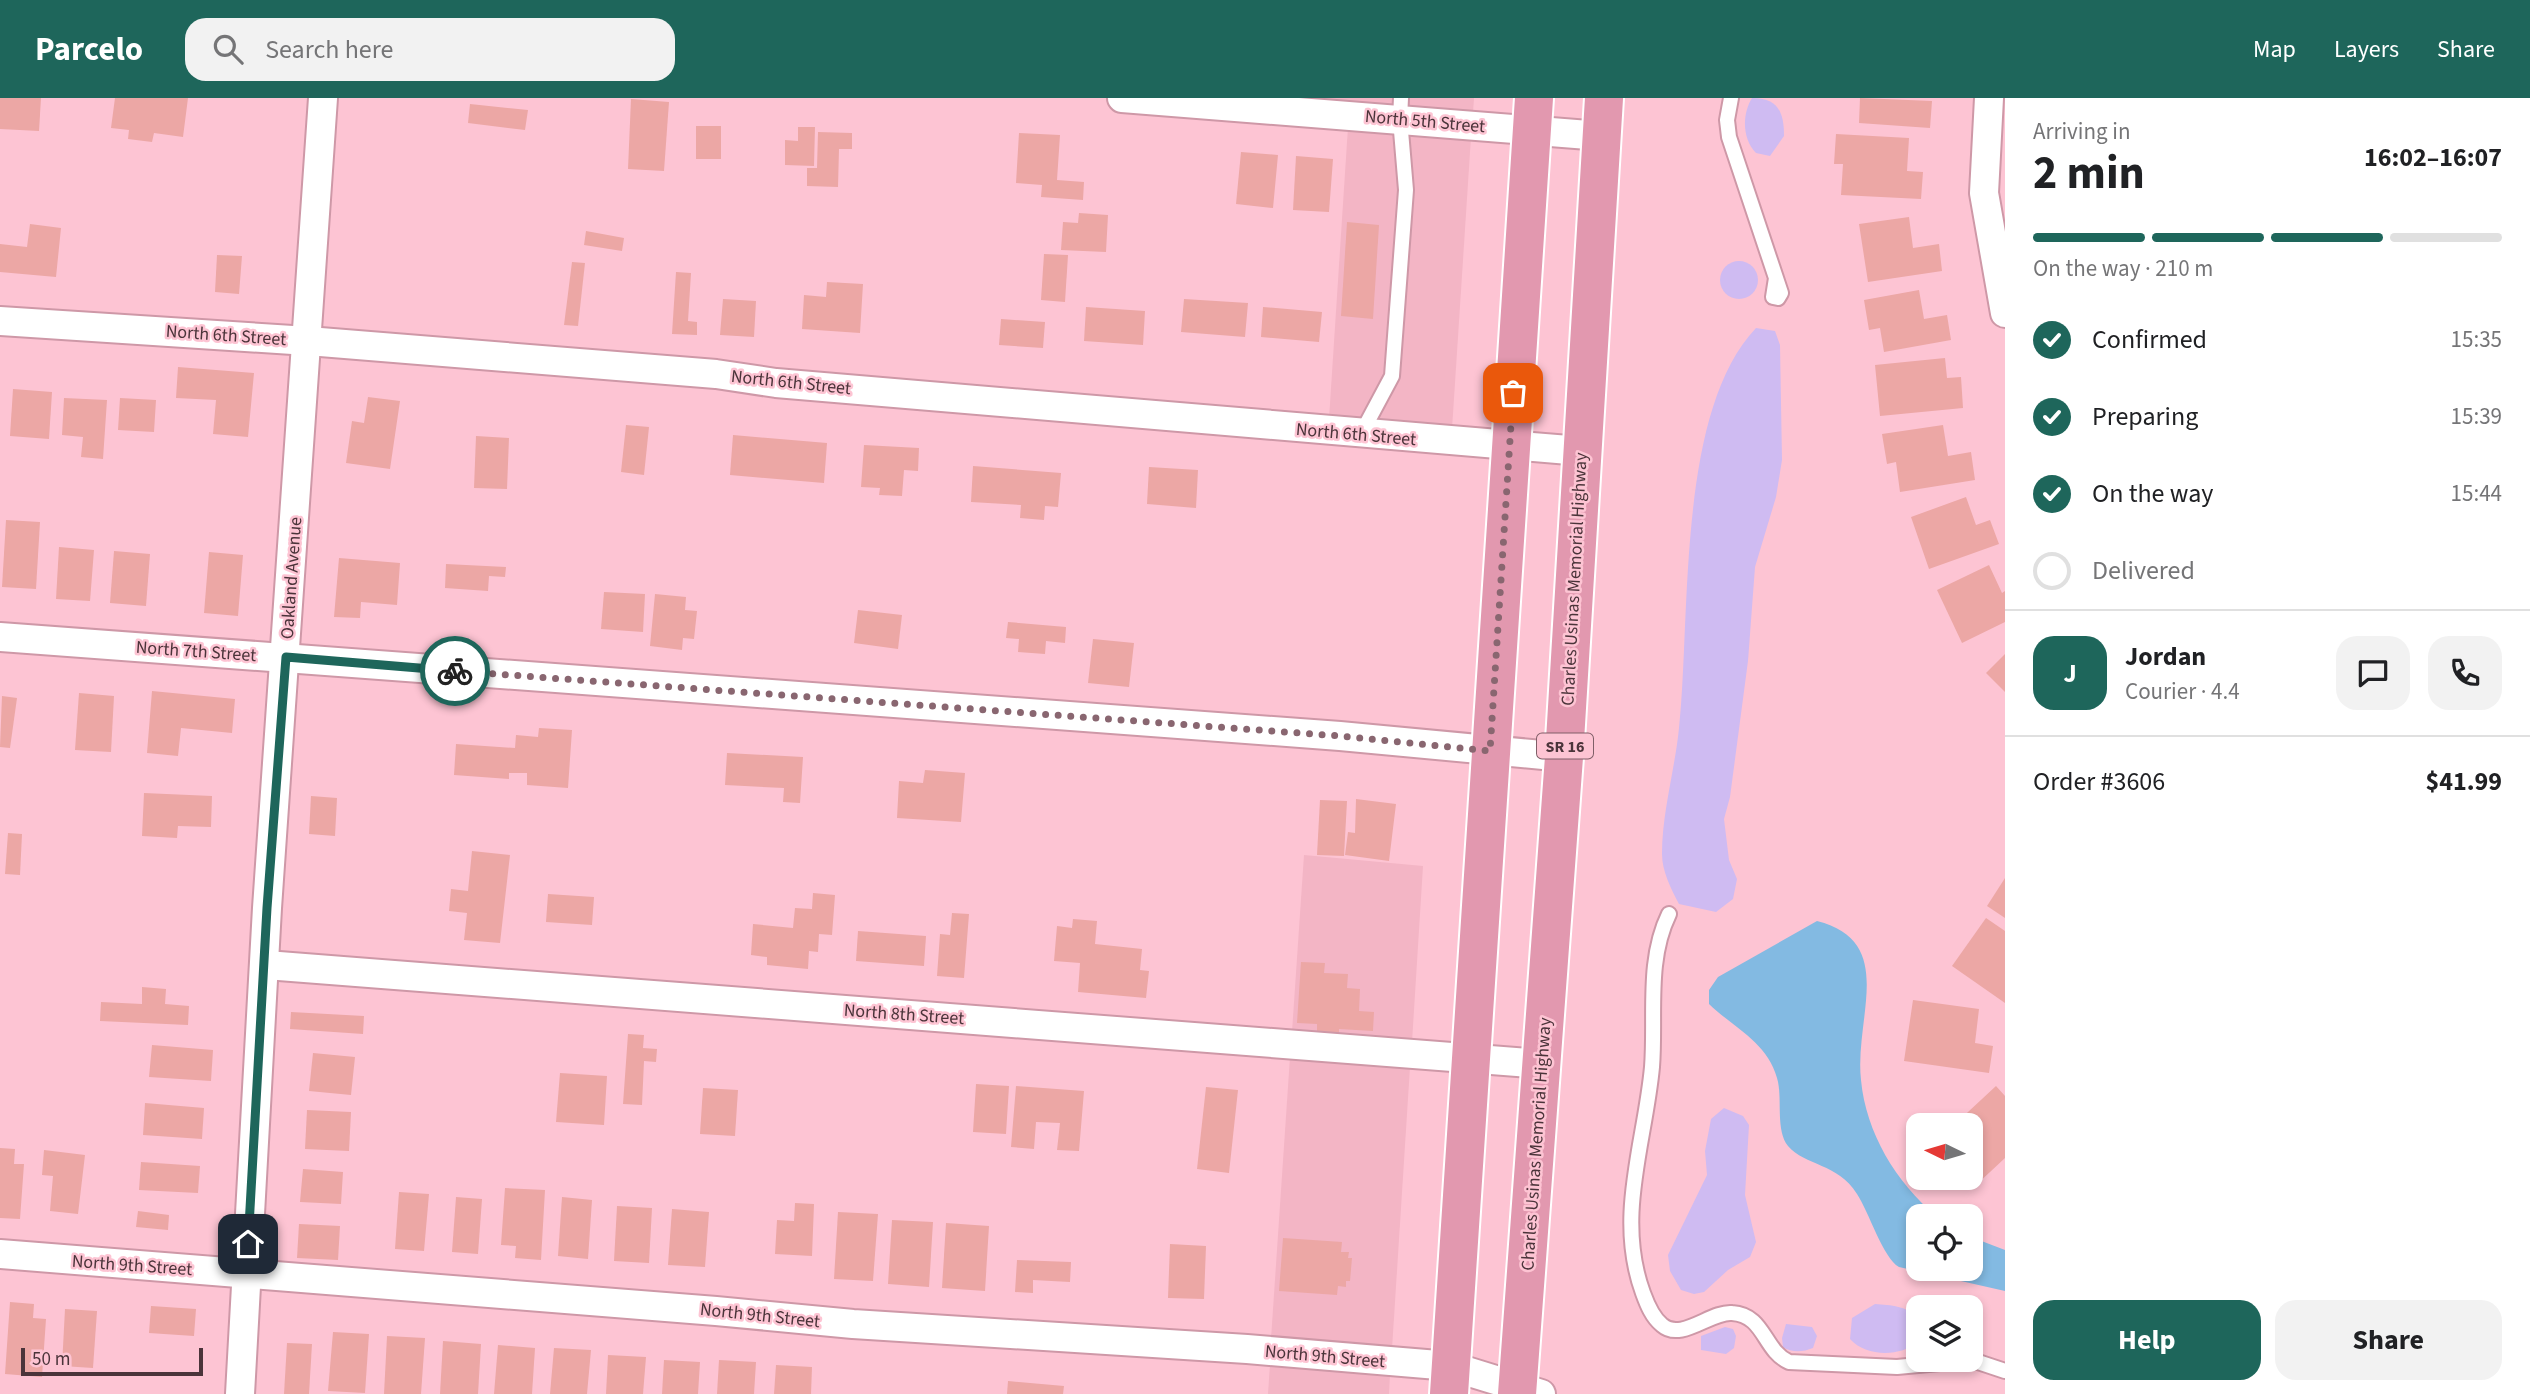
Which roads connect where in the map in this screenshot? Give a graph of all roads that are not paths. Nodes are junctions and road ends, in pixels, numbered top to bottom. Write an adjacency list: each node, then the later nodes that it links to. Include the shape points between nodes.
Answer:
1 (323, 98): 14 (street, Oakland Avenue)
2 (1122, 98): 6 (street, North 5th Street)
3 (1604, 98): 10 (highway, Charles Usinas Memorial Highway / SR 16)
4 (1731, 98): 11 (lane, via 1729,136)
5 (1989, 98): 12 (street, via 1983,193)
6 (1213, 101): 7 (street, North 5th Street)
7 (1350, 106): 8 (street, North 5th Street)
8 (1400, 108): 9 (street, North 5th Street); 15 (lane, via 1406,190 1392,376)
9 (1533, 114): 10 (street, North 5th Street); 16 (highway)
10 (1601, 136): 17 (highway, Charles Usinas Memorial Highway / SR 16)
11 (1776, 278)
12 (2005, 313)
13 (0, 321): 14 (street, North 6th Street)
14 (308, 341): 15 (street, North 6th Street); 19 (street, Oakland Avenue)
15 (1361, 434): 16 (street, North 6th Street)
16 (1508, 446): 17 (street, North 6th Street); 20 (highway)
17 (1581, 452): 21 (highway, Charles Usinas Memorial Highway / SR 16)
18 (0, 637): 19 (street, North 7th Street)
19 (286, 657): 20 (street, North 7th Street); 23 (street, Oakland Avenue)
20 (1490, 751): 21 (street, North 7th Street); 24 (highway)
21 (1564, 757): 25 (highway, Charles Usinas Memorial Highway / SR 16)
22 (1669, 914): 28 (lane, via 1654,972 1651,1074 1631,1201 1637,1277 1656,1318 1662,1326 1679,1330 1718,1315 1743,1315 1753,1319 1778,1357 1789,1362 1897,1367 1961,1361)
23 (266, 965): 24 (street, North 8th Street); 27 (street, Oakland Avenue)
24 (1472, 1060): 25 (street, North 8th Street); 29 (highway)
25 (1542, 1064): 30 (highway, Charles Usinas Memorial Highway / SR 16)
26 (0, 1254): 27 (street, North 9th Street)
27 (246, 1272): 29 (street, North 9th Street, via 853,1324 1247,1349); 31 (street, Oakland Avenue)
28 (2005, 1371)
29 (1449, 1380): 30 (street, North 9th Street)
30 (1525, 1392)
31 (240, 1394)

